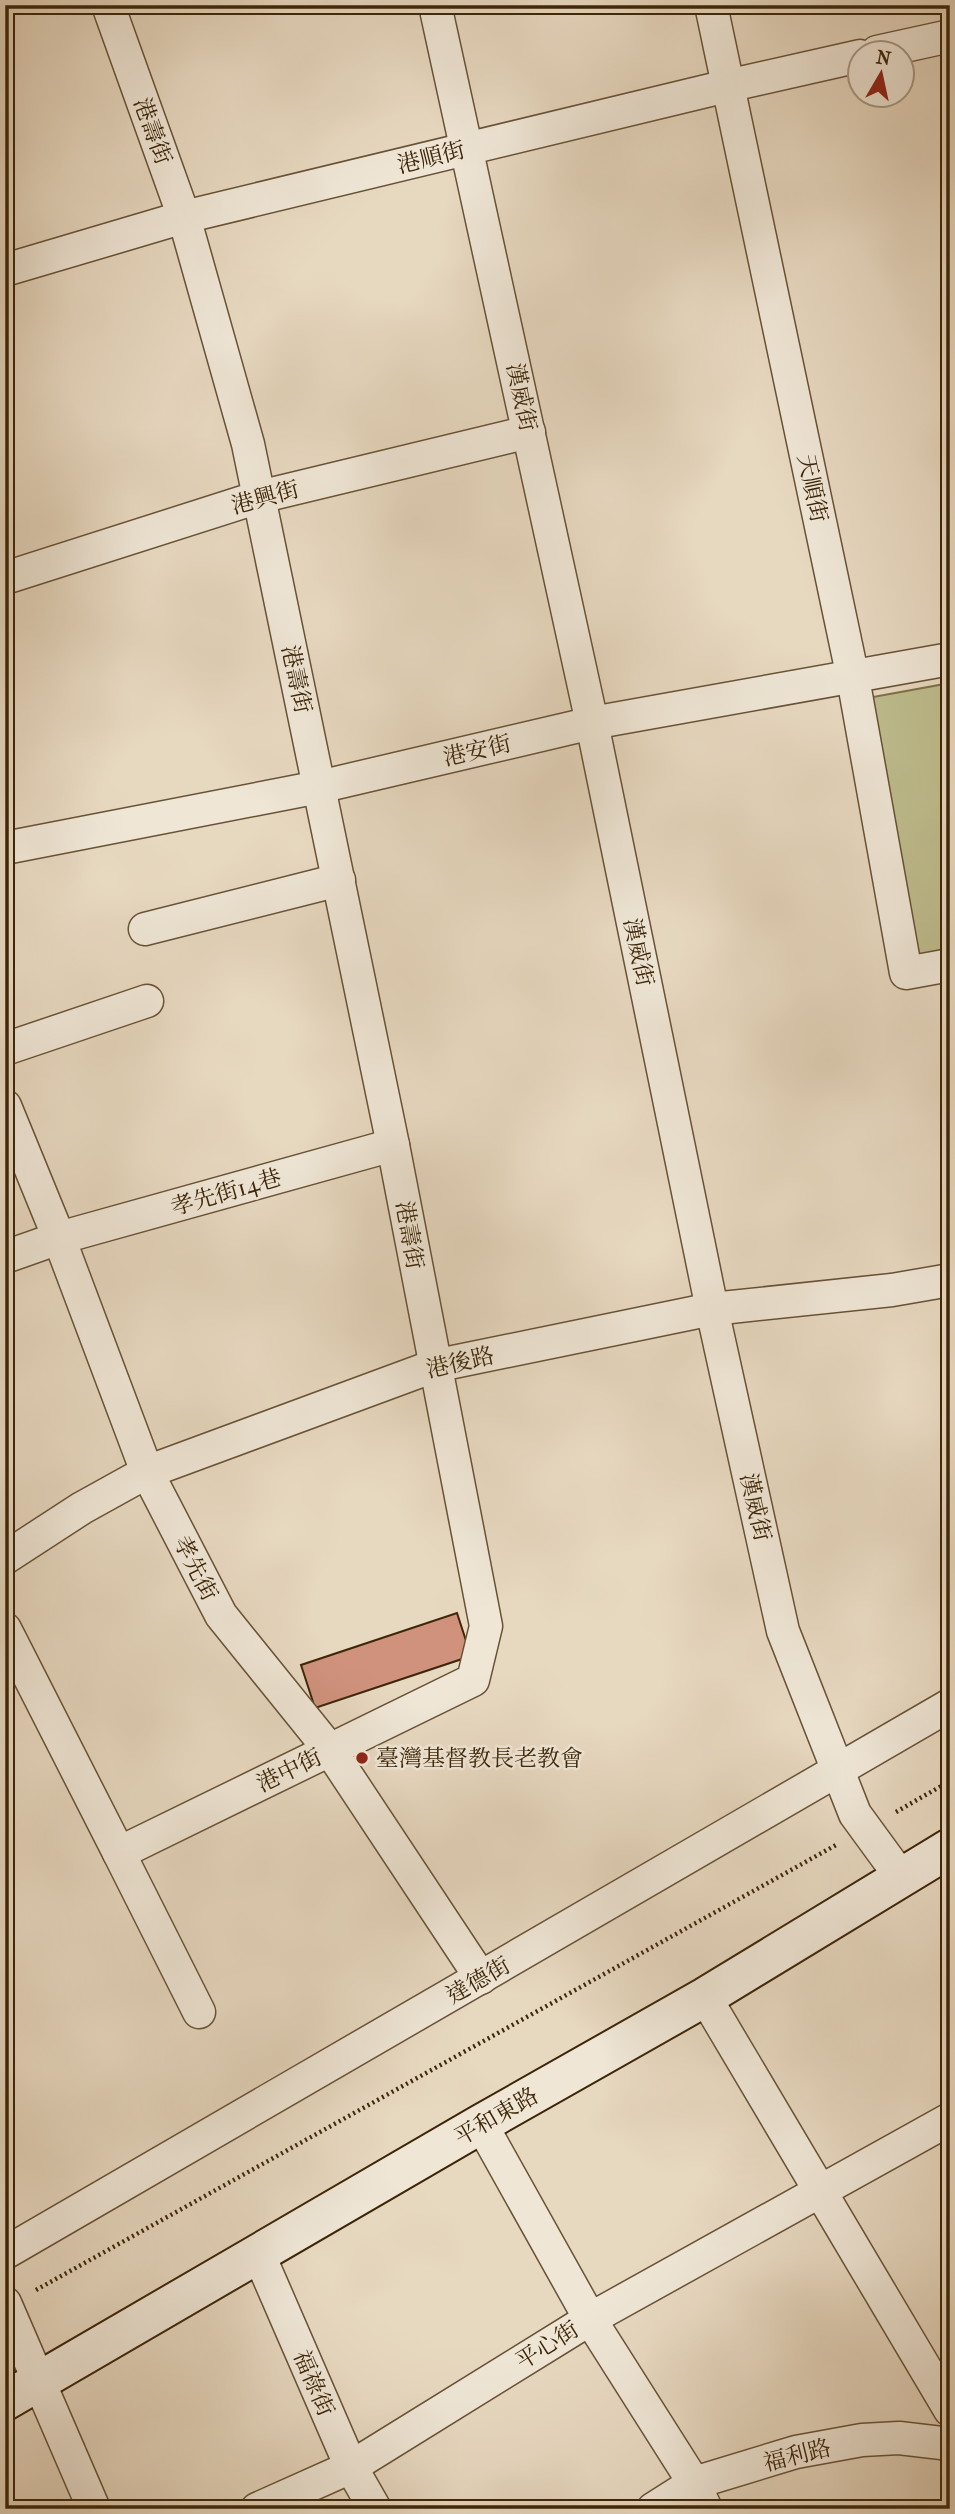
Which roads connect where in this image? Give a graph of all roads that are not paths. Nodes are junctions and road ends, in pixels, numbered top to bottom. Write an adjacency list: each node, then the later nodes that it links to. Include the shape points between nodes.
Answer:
1 (108, 5): 9 (street, 港壽街)
2 (435, 5): 8 (street, 漢威街)
3 (711, 5): 7 (street, 天順街)
4 (950, 36): 5 (street)
5 (916, 43)
6 (846, 59): 7 (street, 港順街)
7 (727, 86): 8 (street, 港順街); 15 (street, 天順街)
8 (468, 149): 9 (street, 港順街); 11 (street, 漢威街)
9 (184, 217): 10 (street, 港順街); 12 (street, 港壽街)
10 (5, 270)
11 (529, 432): 12 (street, 港興街); 16 (street, 漢威街)
12 (259, 497): 13 (street, 港興街); 17 (street, 港壽街)
13 (5, 578)
14 (950, 659): 15 (street, 港安街)
15 (853, 678): 16 (street, 港安街); 21 (street, 天順街, via 906,972)
16 (592, 723): 17 (street, 港安街); 29 (street, 漢威街)
17 (319, 787): 18 (street, 港安街); 19 (street, 港壽街)
18 (5, 848)
19 (339, 880): 20 (street); 25 (street, 港壽街)
20 (145, 929)
21 (950, 965)
22 (147, 1001): 23 (street)
23 (5, 1049)
24 (5, 1106): 26 (street, 孝先街)
25 (393, 1145): 26 (street, 孝先街14巷); 30 (street, 港壽街)
26 (59, 1238): 27 (street, 孝先街14巷); 31 (street, 孝先街)
27 (5, 1257)
28 (950, 1280): 29 (street, 港後路)
29 (712, 1309): 30 (street, 港後路); 36 (street, 漢威街, via 783,1631)
30 (434, 1366): 31 (street, 港後路); 35 (street, 港中街, via 486,1626 473,1680)
31 (147, 1472): 32 (street, 港後路); 35 (street, 孝先街, via 220,1615)
32 (5, 1558)
33 (5, 1629): 38 (street)
34 (950, 1705): 36 (street, 達德街)
35 (330, 1750): 38 (street, 港中街); 40 (street, 孝先街)
36 (837, 1770): 39 (street, 漢威街, via 855,1814); 40 (street, 達德街)
37 (950, 1847): 39 (street, 平和東路)
38 (119, 1853): 42 (street)
39 (901, 1877): 41 (street, 平和東路)
40 (481, 1978): 46 (street, 達德街)
41 (705, 1997): 44 (street, 平和東路); 45 (street)
42 (199, 2012)
43 (950, 2119): 45 (street)
44 (481, 2124): 47 (street, 平和東路); 49 (street)
45 (820, 2191): 49 (street); 52 (street)
46 (5, 2253)
47 (259, 2255): 50 (street, 平和東路); 54 (street, 福祿街)
48 (6, 2305): 50 (street)
49 (590, 2319): 54 (street, 平心街); 55 (street, 平心街)
50 (40, 2381): 51 (street, 平和東路); 56 (street)
51 (5, 2401)
52 (950, 2410)
53 (950, 2444): 55 (street, 福利路, via 899,2438 796,2452)
54 (351, 2467): 57 (street, 平心街); 58 (street, 福祿街)
55 (700, 2496): 59 (street, 福利路)
56 (94, 2509)
57 (257, 2509)
58 (374, 2509)
59 (653, 2509)

